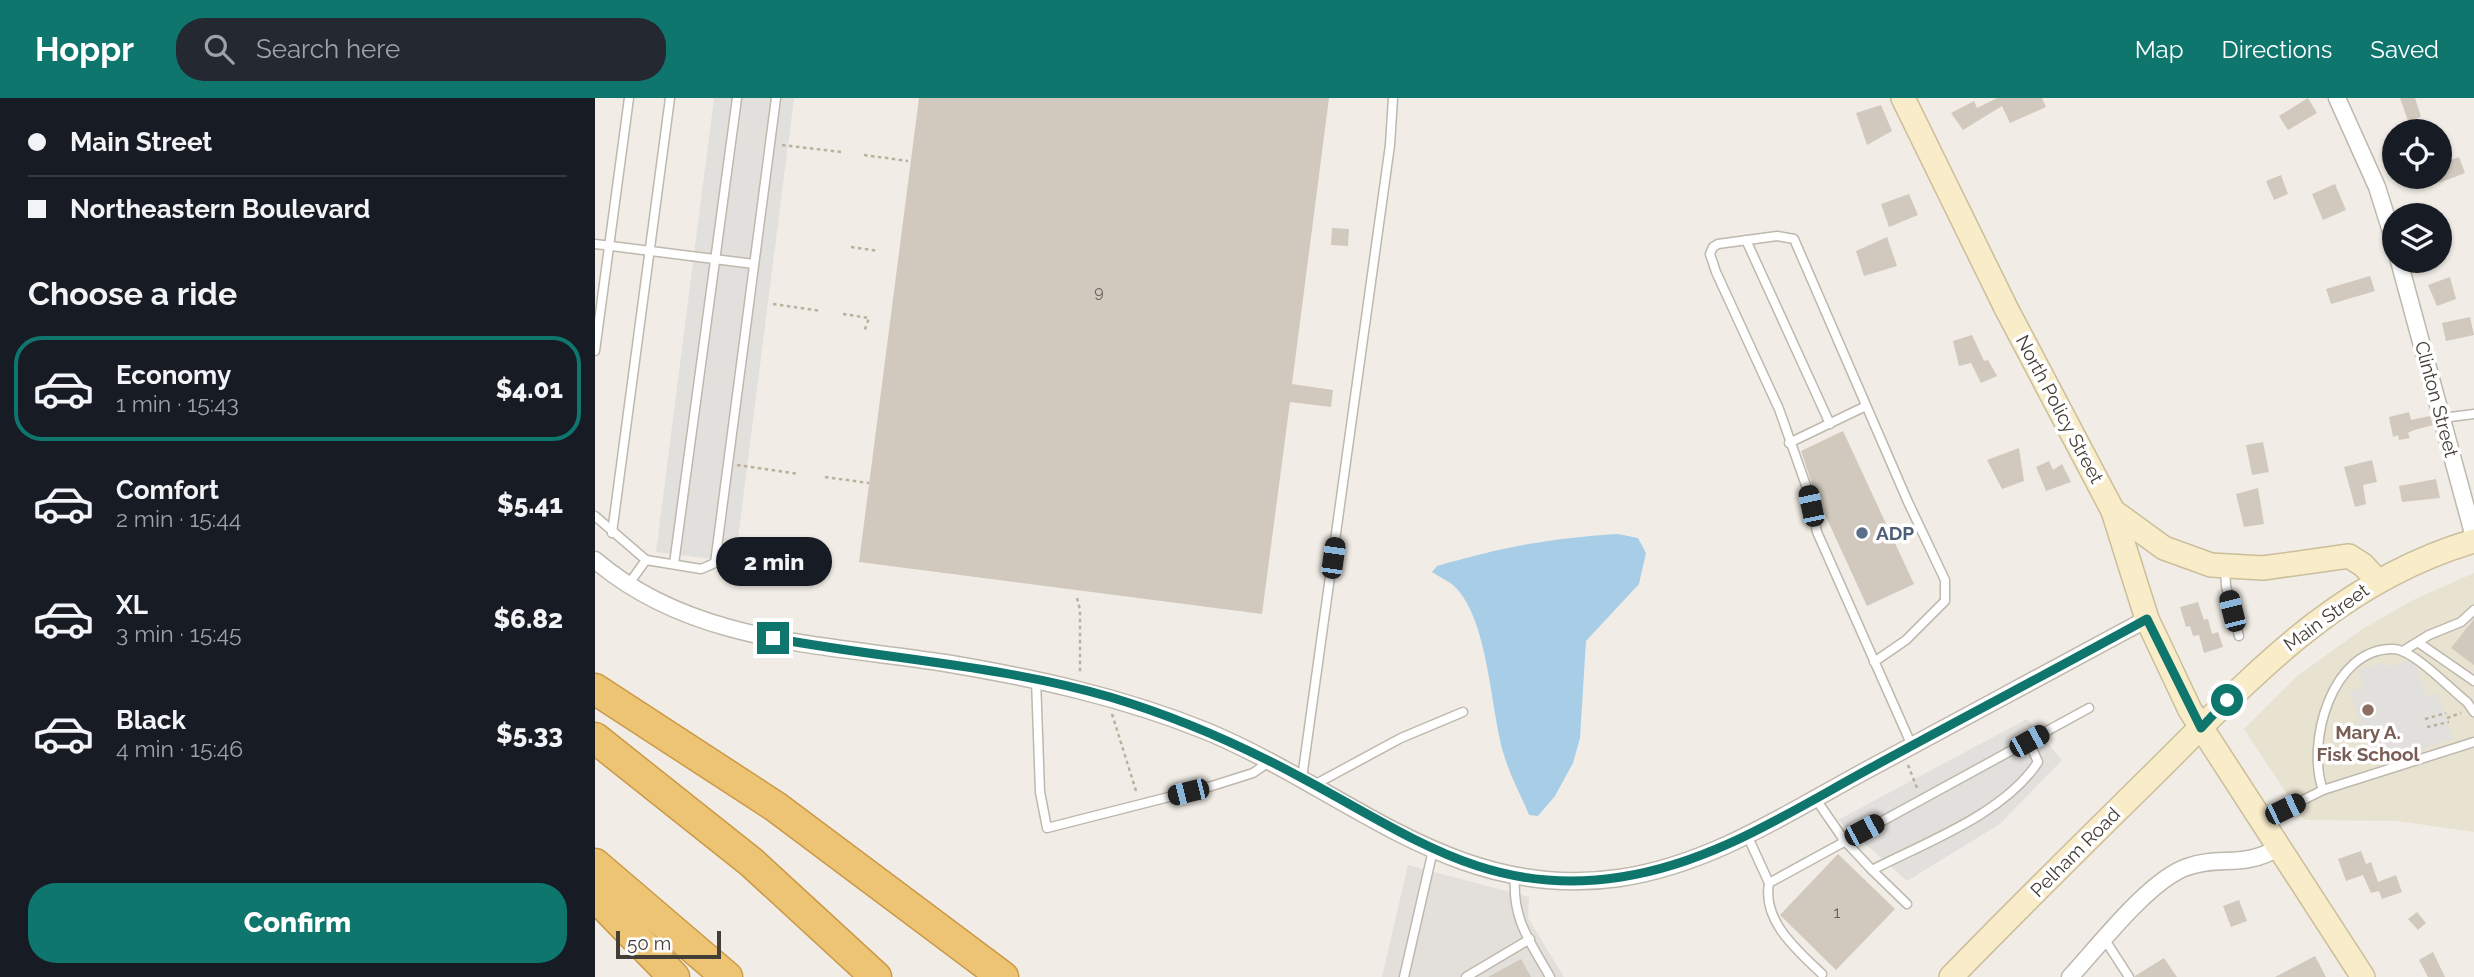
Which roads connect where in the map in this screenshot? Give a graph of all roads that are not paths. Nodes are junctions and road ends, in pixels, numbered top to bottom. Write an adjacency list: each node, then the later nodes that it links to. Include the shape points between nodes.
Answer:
1 (629, 98): 11 (lane)
2 (670, 98): 12 (lane)
3 (737, 98): 13 (lane)
4 (776, 98): 14 (lane)
5 (1393, 98): 50 (lane, via 1391,145)
6 (1903, 98): 22 (street, North Policy Street)
7 (2337, 98): 8 (street)
8 (2382, 203)
9 (1747, 240): 17 (lane, via 1794,239); 20 (lane); 21 (lane, via 1718,244 1710,254 1779,409)
10 (595, 244): 11 (lane)
11 (609, 246): 12 (lane); 16 (lane)
12 (649, 252): 13 (lane); 24 (lane)
13 (715, 260): 14 (lane); 28 (lane)
14 (754, 264): 28 (lane, via 715,563 701,569)
15 (2402, 273): 19 (street, Clinton Street)
16 (595, 351)
17 (1866, 407): 20 (lane); 37 (lane, via 1947,590 1945,601 1906,640)
18 (2474, 414): 19 (lane)
19 (2442, 418): 25 (street, Clinton Street)
20 (1830, 424): 21 (lane)
21 (1789, 443): 37 (lane, via 1808,491 1817,532)
22 (2113, 511): 29 (street, via 2164,548); 33 (street, North Policy Street)
23 (595, 516): 24 (lane)
24 (613, 533): 27 (lane)
25 (2474, 539): 30 (street, Main Street)
26 (595, 560): 31 (street)
27 (646, 560): 28 (lane); 31 (lane)
28 (674, 565)
29 (2225, 567): 30 (street, via 2263,568 2349,556); 34 (lane)
30 (2377, 580): 44 (street, Main Street, via 2271,658)
31 (628, 585): 38 (street, via 690,617 755,635)
32 (2474, 610): 35 (lane, via 2461,622)
33 (2147, 619): 44 (street, North Policy Street); 48 (street)
34 (2239, 636)
35 (2419, 643): 36 (lane); 39 (lane)
36 (2403, 651): 43 (lane, via 2467,702); 51 (lane, via 2378,651 2362,659 2339,684 2320,724 2318,765)
37 (1874, 662): 48 (lane)
38 (1036, 679): 49 (street, via 1148,710 1209,732); 49 (lane, via 1040,792 1047,828 1212,786 1253,773)
39 (2474, 681)
40 (595, 689): 64 (highway, via 776,807)
41 (2089, 708): 46 (lane)
42 (1463, 712): 50 (lane)
43 (2470, 712)
44 (2201, 728): 53 (street, North Policy Street); 76 (street, Pelham Road)
45 (595, 738): 70 (highway, via 741,854)
46 (2029, 741): 55 (lane); 59 (lane, via 2038,762 2011,793)
47 (2474, 742): 51 (lane)
48 (1910, 754): 52 (street)
49 (1270, 762): 50 (street)
50 (1308, 781): 57 (street)
51 (2323, 790): 53 (lane)
52 (1815, 798): 54 (street); 55 (lane)
53 (2262, 820): 56 (street, North Policy Street)
54 (1747, 835): 60 (street, via 1697,858 1640,874 1571,881); 61 (lane)
55 (1844, 840): 59 (lane); 61 (lane)
56 (2280, 847): 66 (street, via 2253,860 2198,865 2176,872 2150,891); 79 (street, North Policy Street)
57 (1433, 850): 60 (street, via 1473,867); 73 (lane)
58 (595, 864): 69 (highway)
59 (1872, 870): 63 (lane)
60 (1515, 877): 65 (lane, via 1515,910)
61 (1769, 883): 67 (lane, via 1770,909 1778,926)
62 (595, 896): 68 (highway)
63 (1907, 905)
64 (911, 907): 71 (highway); 72 (highway)
65 (1530, 939): 74 (lane); 75 (lane)
66 (2105, 940): 77 (street); 78 (lane)
67 (1822, 974)
68 (674, 977)
69 (727, 977)
70 (876, 977)
71 (996, 977)
72 (1003, 977)
73 (1404, 977)
74 (1466, 977)
75 (1550, 977)
76 (1951, 977)
77 (2070, 977)
78 (2129, 977)
79 (2363, 977)

